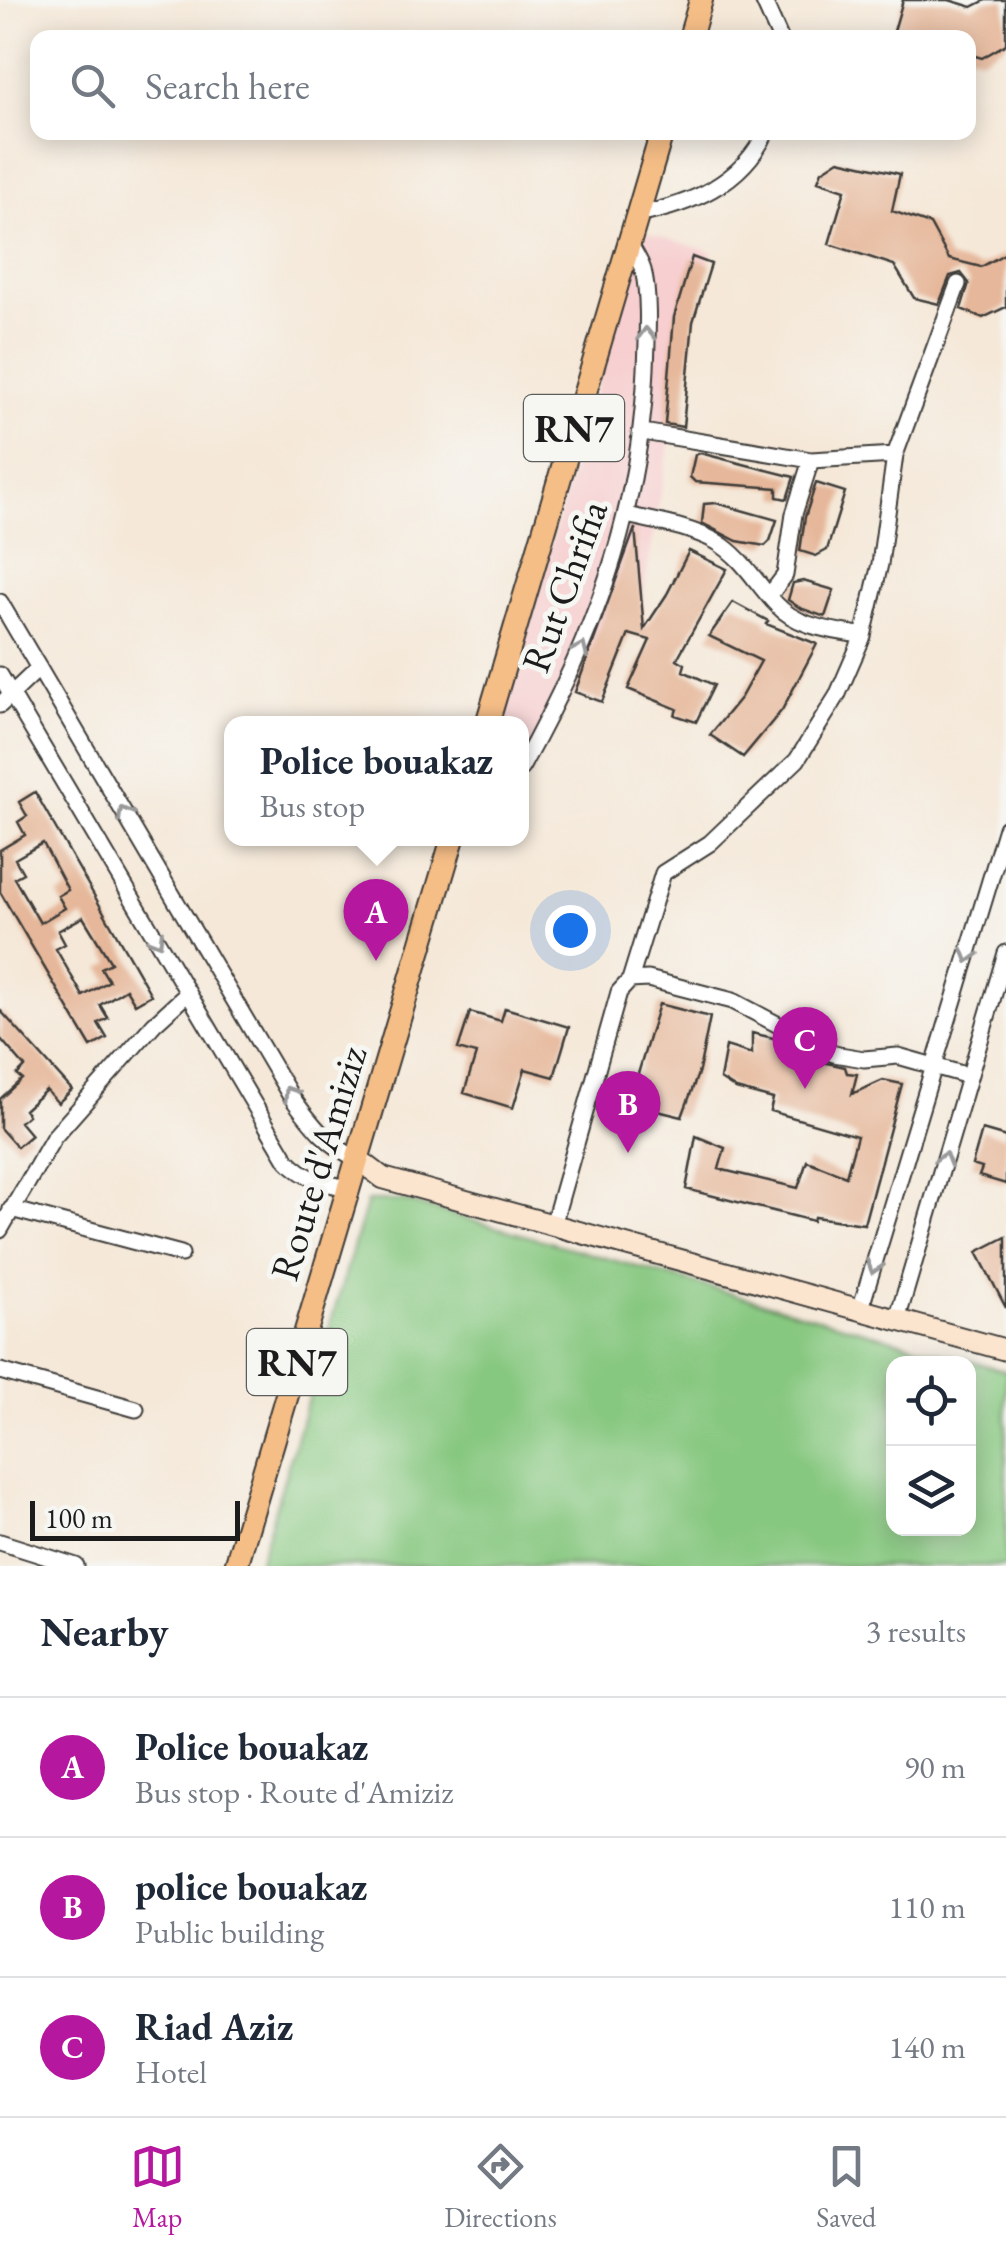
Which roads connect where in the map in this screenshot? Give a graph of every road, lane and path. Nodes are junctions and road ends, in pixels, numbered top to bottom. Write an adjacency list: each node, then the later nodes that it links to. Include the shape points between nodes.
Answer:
1 (701, 0): 3 (main road)
2 (764, 0): 4 (street)
3 (692, 30)
4 (777, 30)
5 (660, 140): 7 (main road, RN7)
6 (762, 140): 7 (street, via 722,185 681,207)
7 (637, 215): 8 (main road, RN7)
8 (629, 242): 10 (street, Rut Chrifia, one-way to 8, via 643,270); 20 (main road, RN7)
9 (958, 284): 11 (street)
10 (643, 432): 12 (street); 13 (street, Rut Chrifia)
11 (896, 456): 12 (street); 16 (street)
12 (811, 460): 14 (street, via 785,575)
13 (627, 515): 14 (street, via 716,542); 21 (street, Rut Chrifia, one-way to 13, via 586,638)
14 (770, 595): 16 (street, via 808,625)
15 (0, 602): 17 (street)
16 (863, 636): 25 (street, via 837,696 797,760 710,843 663,873)
17 (39, 668): 19 (street); 29 (street, one-way to 17, via 319,1134 290,1096)
18 (0, 675): 19 (street)
19 (6, 699): 26 (street, one-way to 26)
20 (489, 716)
21 (529, 754)
22 (1006, 828): 27 (street, one-way to 27)
23 (451, 846): 29 (main road, Route d'Amiziz / RN7)
24 (1006, 952): 28 (street)
25 (630, 980): 27 (street, via 733,1001 834,1054 898,1056); 33 (street, via 618,992)
26 (188, 993): 31 (street, via 286,1160 301,1175); 32 (street, via 54,1137)
27 (936, 1067): 28 (street); 36 (street, one-way to 36)
28 (968, 1076): 37 (street, one-way to 28)
29 (358, 1159): 30 (street); 31 (main road, Route d'Amiziz / RN7)
30 (382, 1178): 31 (street); 33 (street)
31 (350, 1188): 43 (main road, Route d'Amiziz / RN7)
32 (11, 1208): 34 (street); 35 (street)
33 (553, 1225): 36 (street)
34 (0, 1230)
35 (181, 1254)
36 (860, 1310): 37 (street)
37 (897, 1320): 38 (street)
38 (1006, 1350)
39 (0, 1371): 40 (street)
40 (136, 1409)
41 (0, 1542): 42 (street)
42 (76, 1566)
43 (236, 1566)

